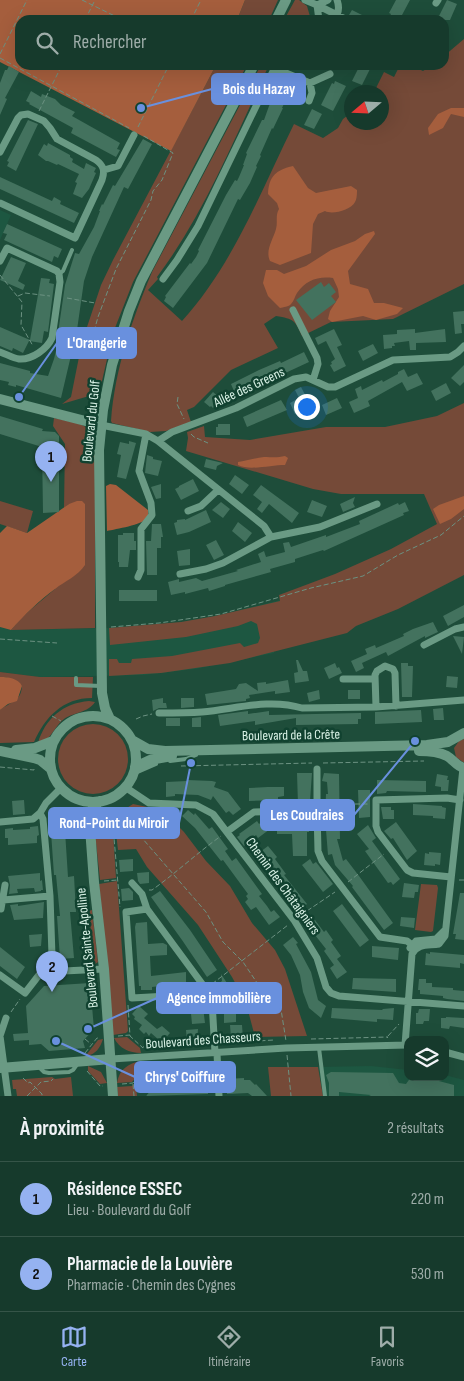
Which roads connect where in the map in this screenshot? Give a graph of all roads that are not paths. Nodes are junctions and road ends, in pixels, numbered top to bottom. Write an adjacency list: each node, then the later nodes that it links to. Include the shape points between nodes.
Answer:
1 (286, 0): 6 (main road)
2 (305, 0): 5 (street)
3 (328, 0): 5 (street)
4 (337, 0): 9 (street)
5 (316, 6): 7 (street); 8 (street)
6 (278, 15)
7 (318, 15)
8 (330, 15)
9 (335, 15)
10 (251, 70): 29 (main road, Boulevard du Golf, via 134,296 114,358)
11 (273, 70): 23 (street, via 198,226)
12 (283, 70): 14 (street)
13 (330, 74): 14 (street)
14 (310, 83): 15 (street, via 312,93)
15 (309, 100)
16 (134, 134): 18 (street, via 118,166)
17 (0, 152): 18 (street, via 18,118 24,114 48,124 57,139 101,163)
18 (104, 170): 19 (street, via 75,238)
19 (0, 203)
20 (72, 250): 22 (lane)
21 (0, 261): 22 (street, via 7,248)
22 (59, 274): 26 (street, via 52,338 46,346 29,357 18,359)
23 (163, 279)
24 (293, 310): 27 (street, via 317,358)
25 (464, 346): 27 (street, Allée des Greens, via 450,357 393,360 335,387)
26 (0, 352)
27 (313, 380): 31 (street, Allée des Greens, via 294,379)
28 (0, 399): 29 (main road)
29 (101, 425): 30 (street); 43 (main road, Boulevard du Golf)
30 (146, 434): 31 (street); 37 (street, via 139,471 151,503 152,516 141,529 141,570)
31 (158, 441): 32 (street)
32 (218, 490): 34 (street, via 201,506); 35 (street, via 264,526)
33 (377, 504): 35 (street, via 320,527)
34 (188, 511)
35 (271, 537): 36 (street, via 223,563)
36 (180, 574)
37 (138, 578)
38 (464, 626): 39 (street)
39 (424, 645)
40 (76, 678): 43 (lane, via 76,685)
41 (343, 679): 42 (street)
42 (375, 679): 45 (street); 46 (street, via 380,668 393,669)
43 (101, 685): 48 (main road, via 99,701); 49 (main road, Boulevard du Golf)
44 (464, 700): 46 (street)
45 (376, 706): 46 (street); 47 (street, via 302,708 271,703 201,712)
46 (396, 706)
47 (159, 713)
48 (89, 715): 49 (main road); 53 (main road, via 70,722)
49 (110, 719): 51 (main road, via 121,726)
50 (464, 733): 52 (main road, Boulevard de la Crête)
51 (132, 740): 52 (main road, Boulevard de la Crête, via 148,749 165,751 427,745); 59 (main road, via 136,753)
52 (452, 740): 55 (main road, via 448,751)
53 (53, 741): 54 (main road, via 35,748); 57 (main road, via 49,757)
54 (0, 750): 57 (main road, via 34,758)
55 (450, 758): 56 (main road, Boulevard de la Crête); 59 (main road, Boulevard de la Crête, via 421,751 196,755 160,757 142,763)
56 (464, 768): 63 (street)
57 (51, 769): 61 (main road)
58 (317, 769): 65 (street)
59 (134, 771): 60 (main road)
60 (125, 787): 64 (main road); 69 (street, Chemin des Châtaigniers, via 148,803 200,806 213,814)
61 (61, 788): 62 (main road); 66 (street)
62 (79, 800): 64 (main road); 68 (main road, Boulevard Sainte-Apolline, via 86,810)
63 (462, 801): 70 (street); 70 (street, via 447,798 376,800 378,832 407,870)
64 (100, 802): 68 (main road, Boulevard Sainte-Apolline, via 90,814)
65 (317, 808): 69 (street, via 254,812); 77 (street, via 318,851 322,861 380,936 407,941)
66 (40, 813): 67 (street, via 33,819); 73 (street)
67 (0, 822)
68 (90, 828): 78 (main road, Boulevard Sainte-Apolline)
69 (228, 831): 82 (street, Chemin des Châtaigniers, via 310,945 330,993)
70 (451, 877): 77 (street, via 445,928 436,939 416,941)
71 (132, 883): 76 (street, via 142,894)
72 (5, 885): 74 (street)
73 (50, 896): 74 (street); 79 (street, via 52,956)
74 (3, 900): 75 (street)
75 (1, 909)
76 (147, 909): 81 (street); 81 (street, via 126,912 132,998 186,995)
77 (414, 946): 82 (street, via 410,951)
78 (104, 969): 79 (street); 91 (main road, Boulevard Sainte-Apolline)
79 (44, 972): 80 (street, via 25,993)
80 (0, 975)
81 (203, 985): 88 (street, via 212,1001)
82 (408, 1002): 83 (street); 85 (street)
83 (464, 1006)
84 (3, 1017): 92 (street, via 0,1036)
85 (406, 1036)
86 (404, 1045): 87 (street, Boulevard des Chasseurs)
87 (319, 1048): 88 (street, Boulevard des Chasseurs); 96 (lane)
88 (216, 1053): 91 (street, Boulevard des Chasseurs); 95 (street)
89 (449, 1053): 90 (street)
90 (464, 1057)
91 (111, 1059): 92 (main road, Boulevard des Chasseurs); 94 (main road, Boulevard Sainte-Apolline)
92 (2, 1068): 93 (street)
93 (8, 1096)
94 (113, 1096)
95 (219, 1096)
96 (325, 1096)

